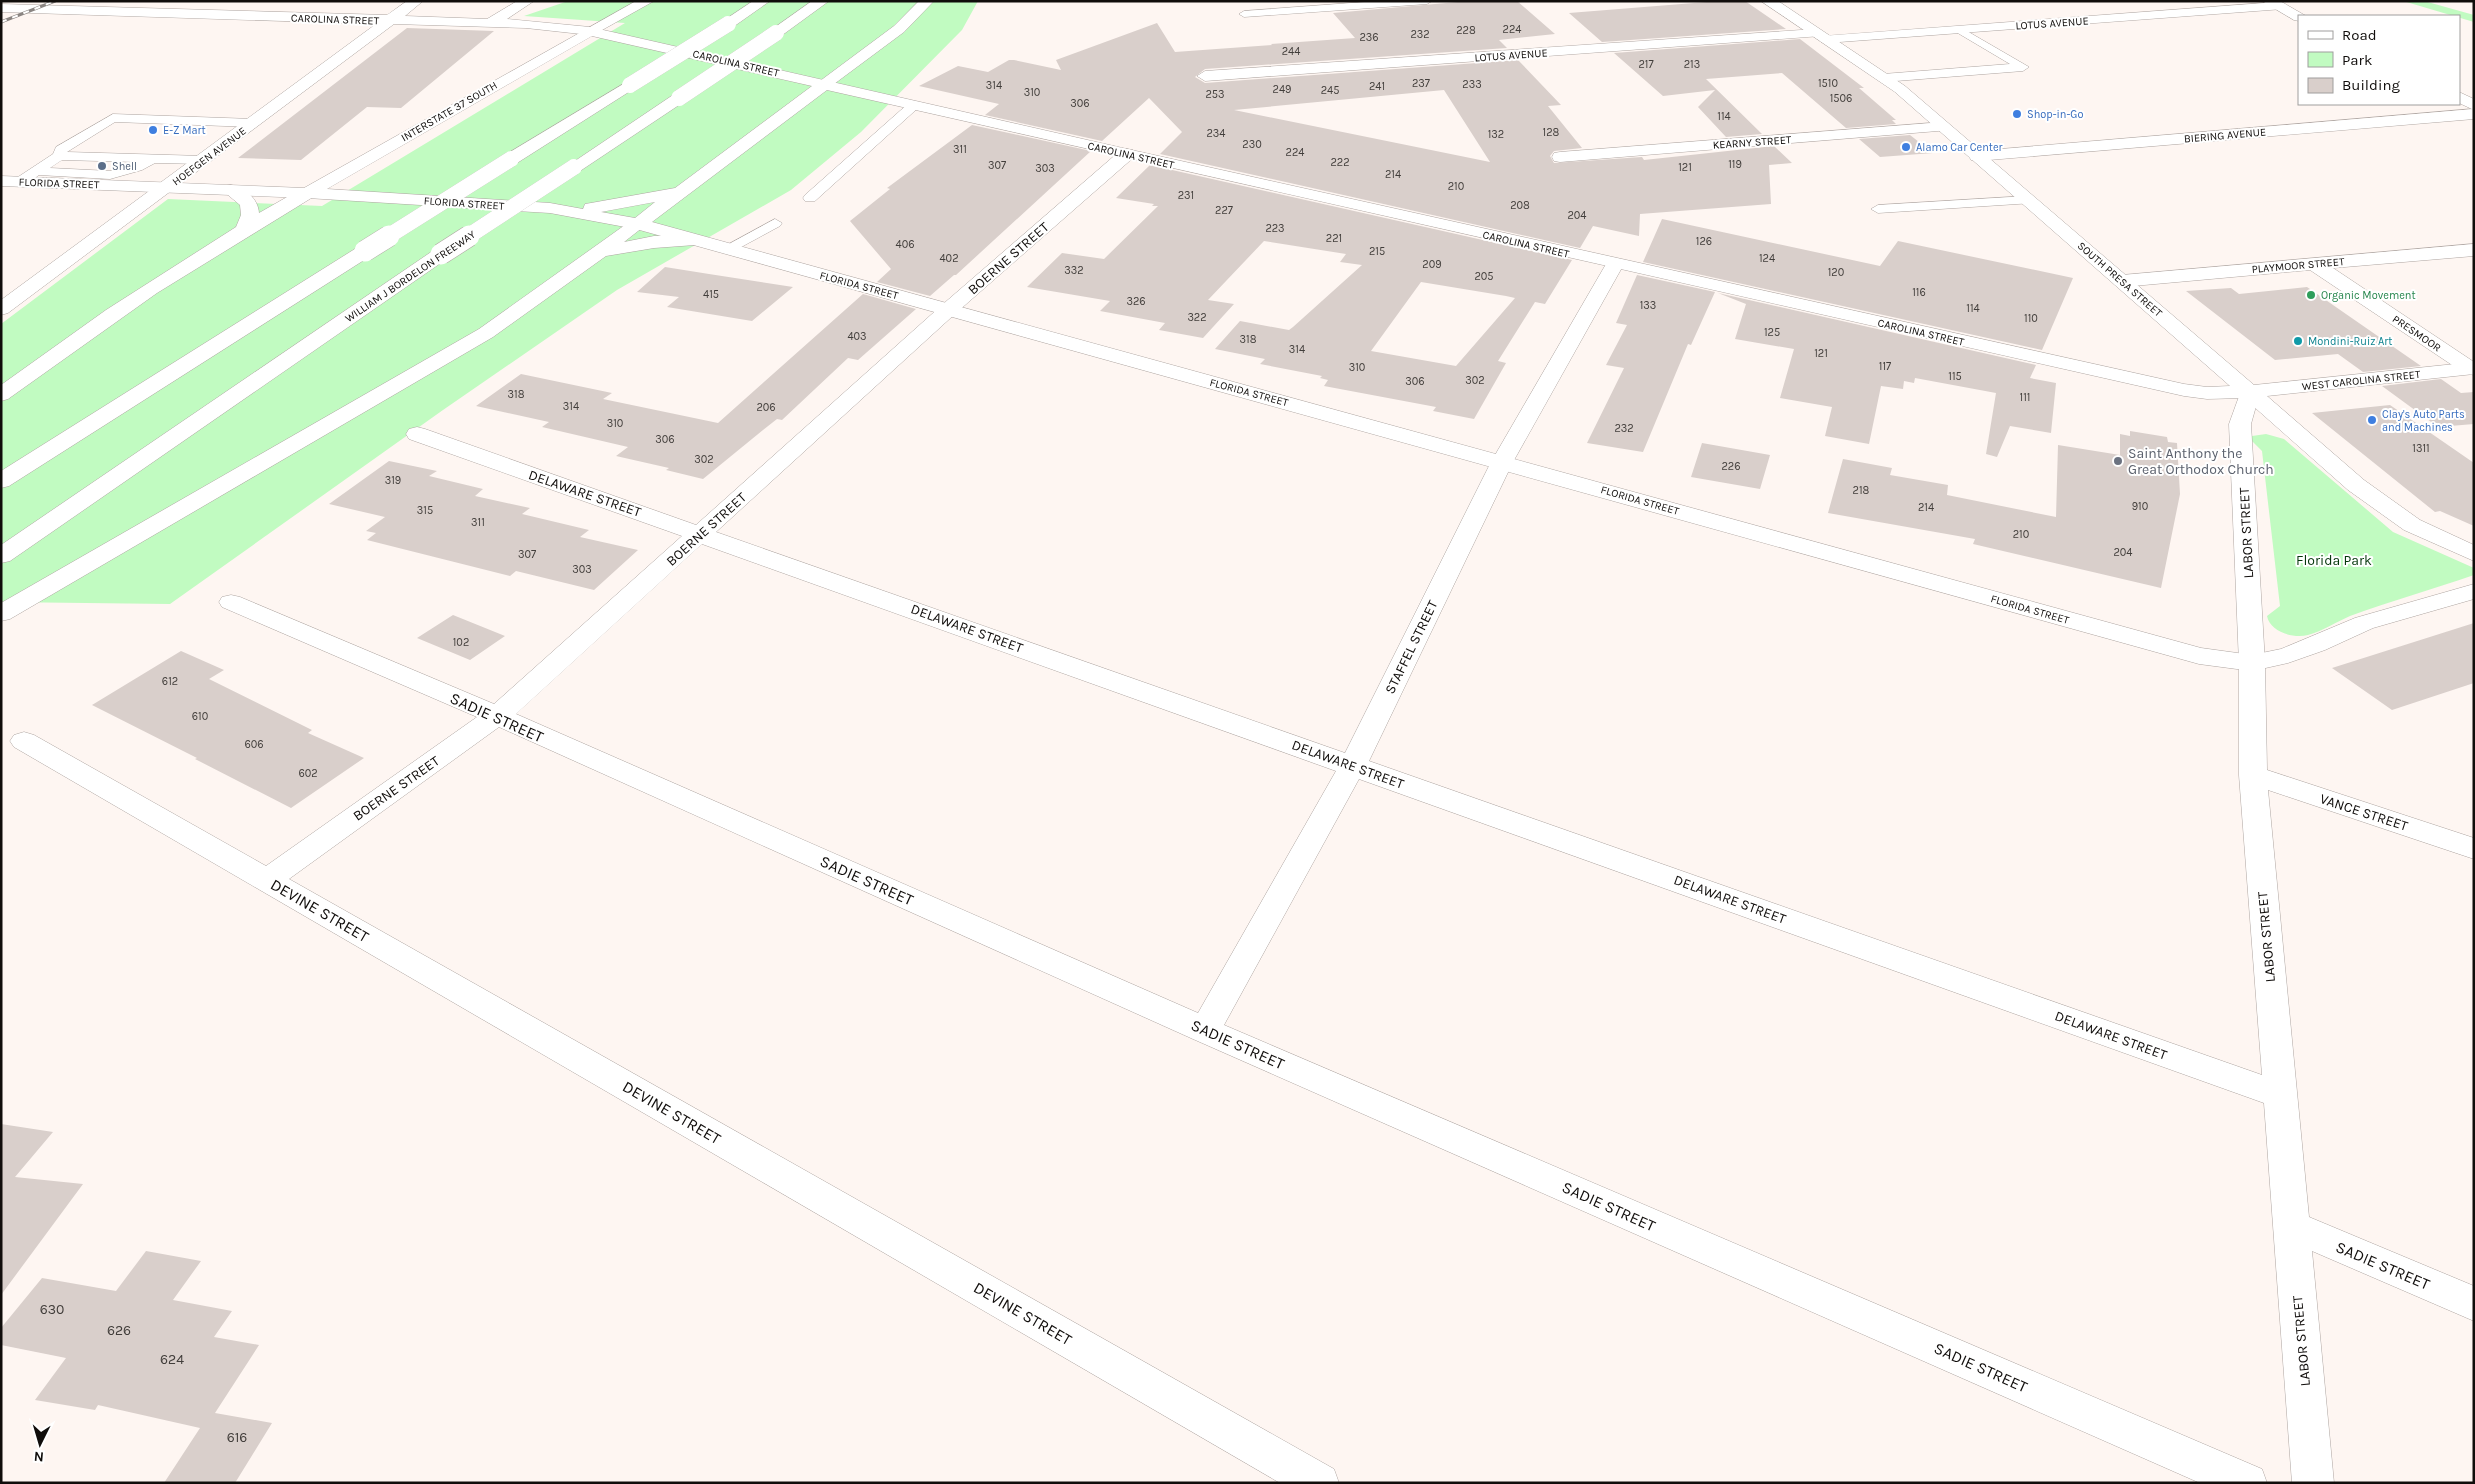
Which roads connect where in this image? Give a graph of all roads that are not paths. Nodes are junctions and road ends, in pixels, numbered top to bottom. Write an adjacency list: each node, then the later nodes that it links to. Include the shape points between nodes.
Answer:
1 (416, 1): 13 (main road, HOEFGEN AVENUE)
2 (527, 1): 14 (main road)
3 (647, 1): 16 (main road, INTERSTATE 37 SOUTH)
4 (763, 1): 63 (main road, bridge)
5 (822, 1): 66 (main road, WILLIAM J BORDELON FREEWAY, bridge, via 441,254)
6 (927, 1): 22 (main road, via 899,29)
7 (1427, 1): 11 (lane)
8 (1768, 1): 17 (main road, SOUTH PRESA STREET)
9 (2273, 4): 12 (main road); 15 (main road, LOTUS AVENUE)
10 (1, 8): 13 (main road, CAROLINA STREET)
11 (1244, 14)
12 (2298, 16)
13 (391, 20): 14 (main road, CAROLINA STREET); 25 (main road, HOEFGEN AVENUE)
14 (490, 24): 16 (main road, CAROLINA STREET, via 544,25)
15 (1960, 30): 17 (main road, LOTUS AVENUE); 21 (lane, via 2023,67)
16 (590, 31): 18 (main road, CAROLINA STREET); 19 (main road, INTERSTATE 37 SOUTH)
17 (1821, 36): 20 (main road, LOTUS AVENUE); 21 (main road, SOUTH PRESA STREET)
18 (657, 45): 19 (main road, via 613,44); 22 (main road, CAROLINA STREET)
19 (552, 52): 31 (main road, INTERSTATE 37 SOUTH)
20 (1205, 76)
21 (1883, 78): 26 (main road, SOUTH PRESA STREET)
22 (825, 84): 24 (main road, CAROLINA STREET); 39 (main road)
23 (2470, 104): 29 (main road, BIERING AVENUE)
24 (914, 105): 27 (main road, CAROLINA STREET); 42 (lane)
25 (253, 123): 28 (lane, via 113,118 61,150); 33 (main road, HOEFGEN AVENUE)
26 (1944, 128): 29 (main road, SOUTH PRESA STREET); 30 (main road, KEARNY STREET)
27 (1127, 154): 53 (main road, CAROLINA STREET); 56 (main road, BOERNE STREET)
28 (59, 156): 32 (lane); 34 (lane)
29 (1977, 156): 43 (main road, SOUTH PRESA STREET)
30 (1560, 157)
31 (368, 158): 40 (main road, INTERSTATE 37 SOUTH); 41 (main road, via 360,176)
32 (152, 159): 33 (lane); 34 (lane, via 139,169 117,174)
33 (203, 160): 37 (main road, HOEFGEN AVENUE)
34 (36, 171): 36 (lane)
35 (1, 181): 36 (main road, FLORIDA STREET)
36 (20, 182): 37 (main road, FLORIDA STREET)
37 (166, 188): 38 (main road, FLORIDA STREET); 57 (main road, HOEFGEN AVENUE)
38 (231, 190): 40 (main road, FLORIDA STREET); 48 (main road, via 250,205 251,213)
39 (685, 191): 44 (main road, via 618,205); 47 (main road)
40 (307, 193): 41 (main road, FLORIDA STREET); 48 (main road, INTERSTATE 37 SOUTH)
41 (373, 197): 44 (main road, FLORIDA STREET)
42 (810, 198)
43 (2028, 200): 45 (lane); 55 (main road, SOUTH PRESA STREET)
44 (550, 208): 47 (main road, FLORIDA STREET)
45 (1878, 209)
46 (775, 223): 50 (lane)
47 (638, 224): 49 (main road, FLORIDA STREET); 52 (main road)
48 (245, 227): 60 (main road, INTERSTATE 37 SOUTH, via 76,338)
49 (695, 240): 50 (main road, FLORIDA STREET); 52 (main road, via 634,245)
50 (726, 249): 56 (main road, FLORIDA STREET)
51 (2474, 250): 54 (main road, PLAYMOOR STREET)
52 (593, 257): 69 (main road, via 486,334)
53 (1615, 264): 59 (main road, CAROLINA STREET, via 2184,390); 62 (main road, STAFFEL STREET)
54 (2314, 264): 55 (main road, PLAYMOOR STREET); 58 (main road, PRESMOOR)
55 (2122, 281): 59 (main road, SOUTH PRESA STREET)
56 (949, 309): 62 (main road, FLORIDA STREET); 64 (main road, BOERNE STREET)
57 (1, 310)
58 (2472, 368): 59 (main road, WEST CAROLINA STREET)
59 (2249, 392): 65 (main road, SOUTH PRESA STREET, via 2385,507 2412,525); 70 (main road, LABOR STREET, via 2240,424)
60 (1, 395)
61 (417, 434): 64 (main road, DELAWARE STREET)
62 (1502, 462): 70 (main road, FLORIDA STREET, via 2199,656); 73 (main road, STAFFEL STREET)
63 (1, 481)
64 (701, 534): 71 (main road, BOERNE STREET); 73 (main road, DELAWARE STREET)
65 (2474, 554)
66 (1, 556)
67 (2474, 591): 70 (main road, FLORIDA STREET, via 2364,623 2316,645)
68 (231, 602): 71 (main road, SADIE STREET)
69 (1, 614)
70 (2252, 663): 74 (main road, LABOR STREET)
71 (497, 716): 76 (main road, BOERNE STREET); 77 (main road, SADIE STREET)
72 (24, 741): 76 (main road, DEVINE STREET)
73 (1353, 765): 77 (main road, STAFFEL STREET); 78 (main road, DELAWARE STREET)
74 (2253, 775): 75 (main road, VANCE STREET); 78 (main road, LABOR STREET)
75 (2474, 849)
76 (267, 880): 81 (main road, DEVINE STREET)
77 (1205, 1030): 82 (main road, SADIE STREET)
78 (2279, 1095): 79 (main road, LABOR STREET)
79 (2292, 1226): 80 (main road, SADIE STREET); 83 (main road, LABOR STREET)
80 (2474, 1304)
81 (1319, 1483)
82 (2247, 1483)
83 (2313, 1483)

